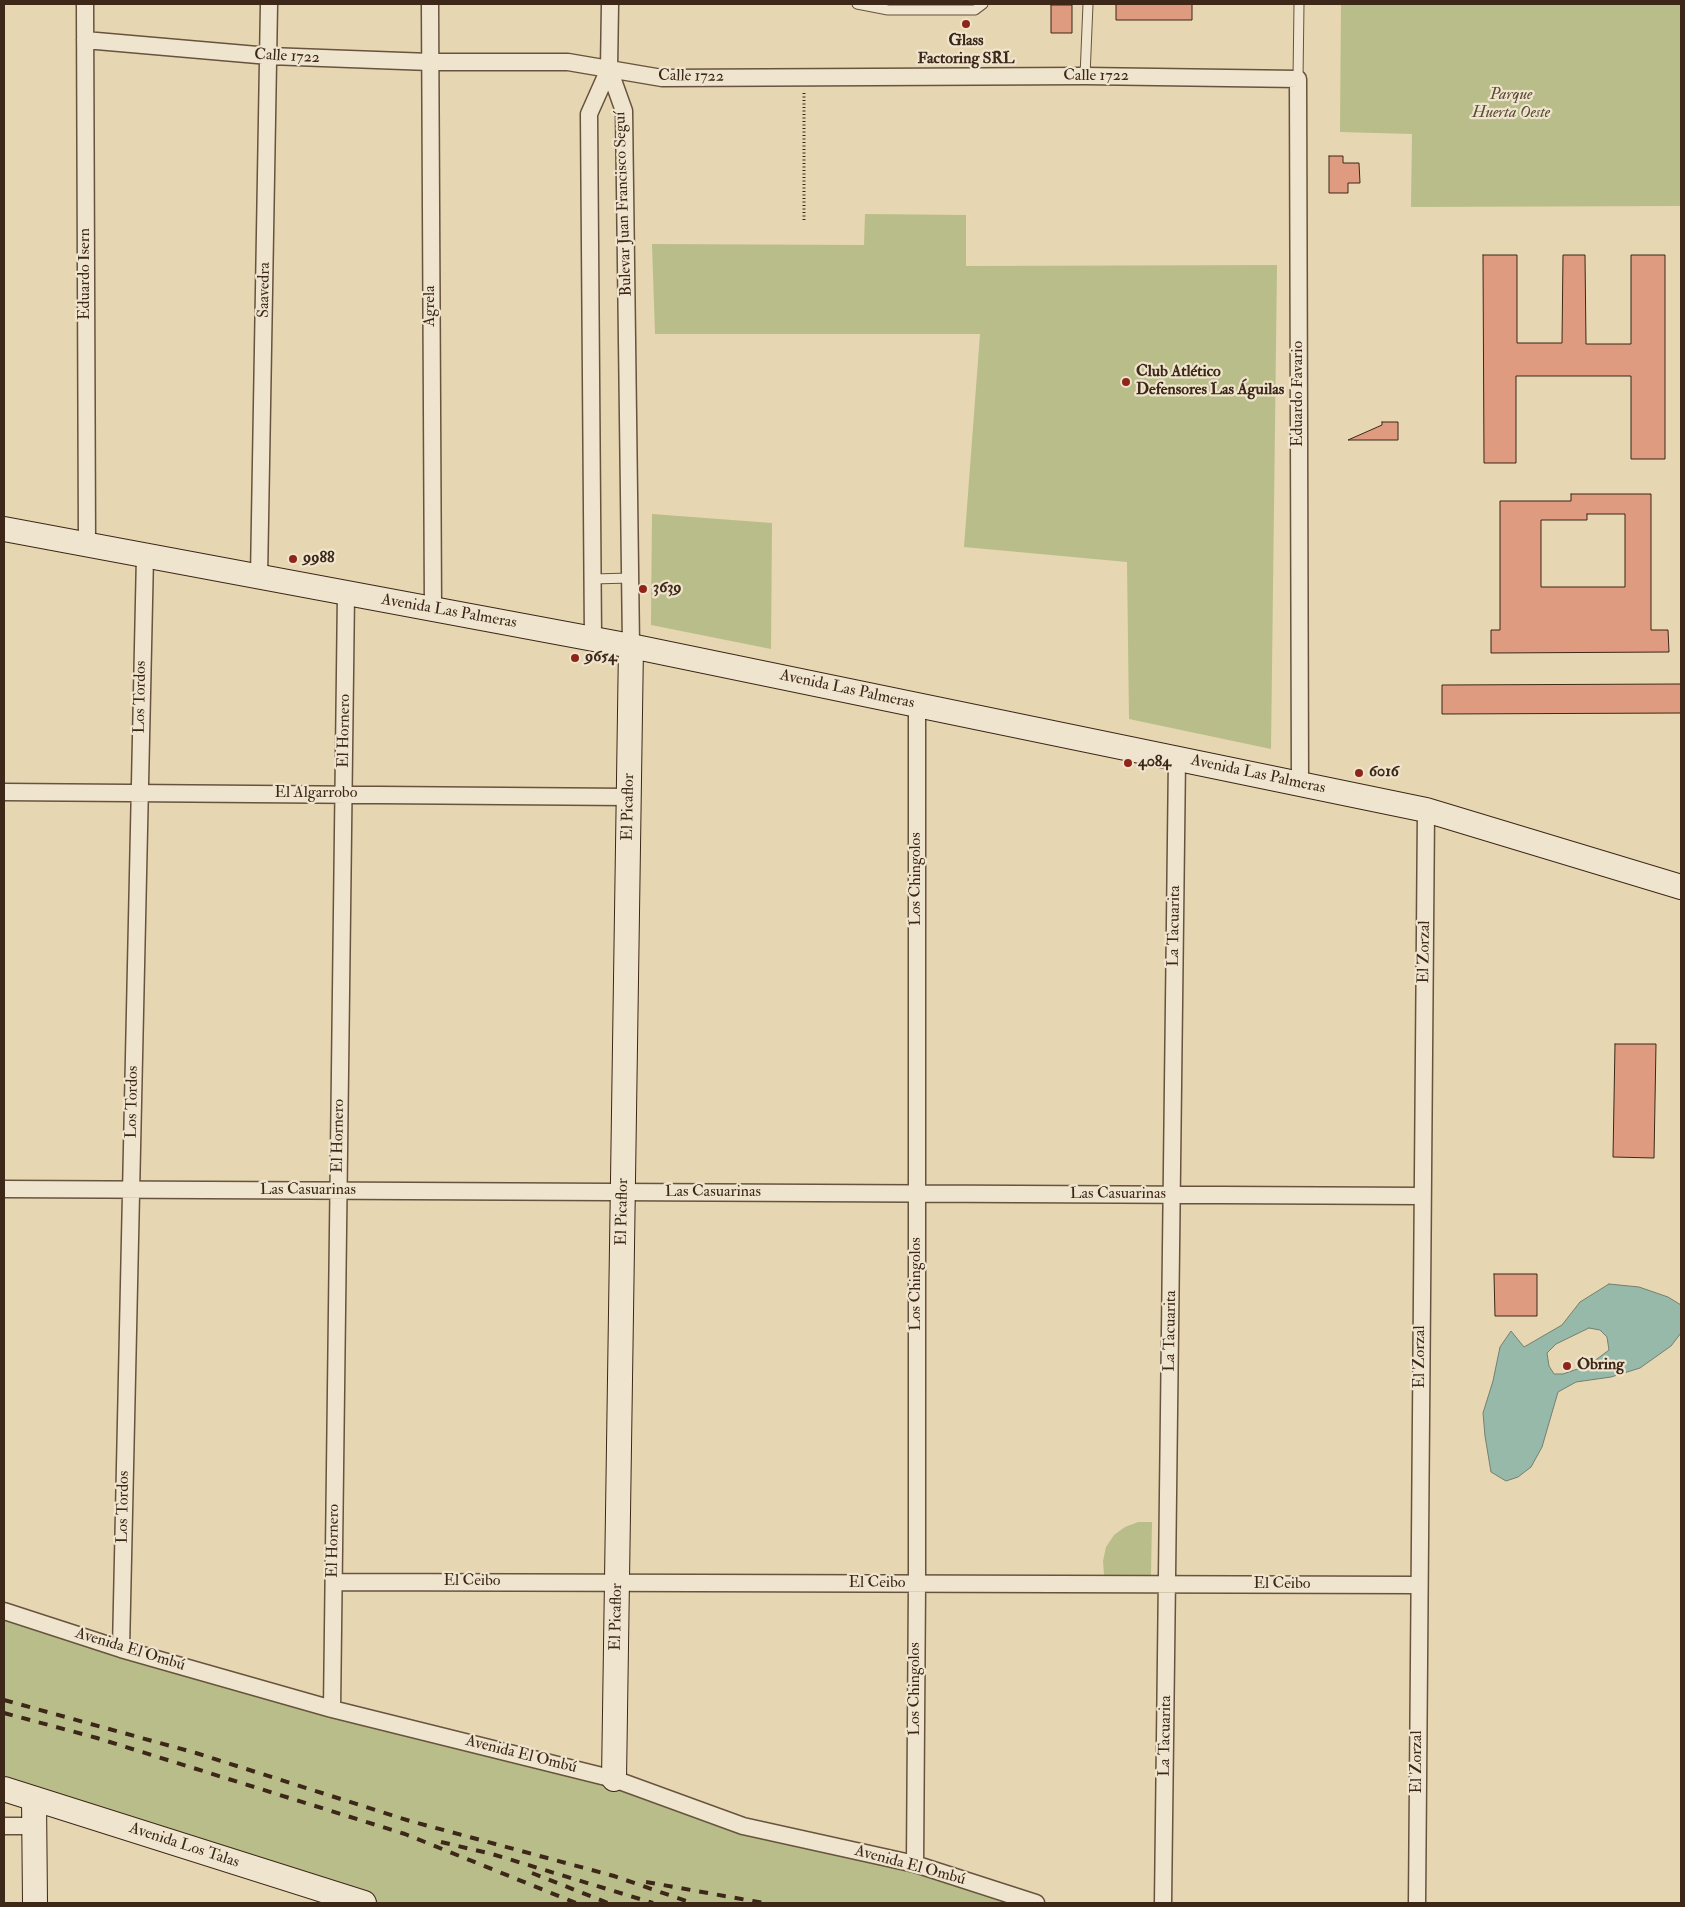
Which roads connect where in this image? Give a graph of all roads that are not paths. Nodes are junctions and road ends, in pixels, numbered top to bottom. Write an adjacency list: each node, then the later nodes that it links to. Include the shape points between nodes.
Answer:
1 (85, 4): 9 (street, Eduardo Isern)
2 (269, 4): 10 (street, Saavedra)
3 (430, 4): 11 (street, Agrela)
4 (610, 4): 12 (street)
5 (857, 4): 6 (lane, via 888,10 975,10)
6 (983, 4)
7 (1088, 4): 13 (lane)
8 (1298, 4): 14 (lane, Eduardo Favario)
9 (85, 40): 10 (street, Calle 1722); 16 (street, Eduardo Isern)
10 (269, 56): 11 (street, Calle 1722); 18 (street, Saavedra)
11 (430, 62): 12 (street, Calle 1722, via 568,62); 22 (street, Agrela)
12 (609, 69): 13 (street, Calle 1722, via 662,78); 19 (street, Bulevar Juan Francisco Seguí, via 624,111); 20 (street, Bulevar Juan Francisco Seguí, via 589,114)
13 (1085, 76): 14 (street, Calle 1722)
14 (1298, 79): 27 (street, Eduardo Favario)
15 (4, 529): 16 (main road, Avenida Las Palmeras)
16 (88, 545): 17 (main road, Avenida Las Palmeras)
17 (144, 556): 18 (main road, Avenida Las Palmeras); 29 (street, Los Tordos)
18 (260, 577): 21 (main road, Avenida Las Palmeras)
19 (631, 578): 20 (lane); 24 (street, Bulevar Juan Francisco Seguí)
20 (592, 579): 23 (street, Bulevar Juan Francisco Seguí)
21 (346, 593): 22 (main road, Avenida Las Palmeras); 30 (street, El Hornero)
22 (433, 609): 23 (main road, Avenida Las Palmeras)
23 (593, 638): 24 (main road, Avenida Las Palmeras)
24 (631, 646): 25 (main road, Avenida Las Palmeras); 31 (main road, El Picaflor)
25 (916, 705): 26 (main road, Avenida Las Palmeras); 38 (street, Los Chingolos)
26 (1177, 758): 27 (main road, Avenida Las Palmeras); 39 (street, La Tacuarita)
27 (1300, 784): 32 (main road, Avenida Las Palmeras)
28 (4, 792): 29 (street, El Algarrobo)
29 (140, 793): 30 (street, El Algarrobo); 35 (street, Los Tordos)
30 (344, 795): 31 (street, El Algarrobo); 36 (street, El Hornero)
31 (629, 797): 37 (main road, El Picaflor)
32 (1426, 810): 33 (main road, Avenida Las Palmeras); 40 (street, El Zorzal)
33 (1681, 887)
34 (4, 1189): 35 (street, Las Casuarinas)
35 (131, 1190): 36 (street, Las Casuarinas); 47 (street, Los Tordos)
36 (339, 1191): 37 (street, Las Casuarinas); 41 (street, El Hornero)
37 (623, 1192): 38 (street, Las Casuarinas); 42 (main road, El Picaflor)
38 (916, 1194): 39 (street, Las Casuarinas); 43 (street, Los Chingolos)
39 (1173, 1195): 40 (street, Las Casuarinas); 44 (street, La Tacuarita)
40 (1422, 1196): 45 (street, El Zorzal)
41 (334, 1582): 42 (street, El Ceibo); 48 (street, El Hornero)
42 (617, 1583): 43 (street, El Ceibo); 49 (main road, El Picaflor)
43 (917, 1584): 44 (street, El Ceibo); 54 (street, Los Chingolos)
44 (1168, 1584): 45 (street, El Ceibo); 59 (street, La Tacuarita)
45 (1419, 1586): 60 (street, El Zorzal)
46 (4, 1611): 47 (street, Avenida El Ombú)
47 (121, 1649): 48 (street, Avenida El Ombú)
48 (332, 1709): 49 (street, Avenida El Ombú)
49 (614, 1779): 54 (street, Avenida El Ombú, via 743,1826)
50 (4, 1789): 51 (main road, Avenida Los Talas)
51 (34, 1799): 53 (main road); 55 (main road, Avenida Los Talas)
52 (4, 1826): 53 (street)
53 (34, 1826): 56 (main road)
54 (915, 1864): 58 (street, Avenida El Ombú)
55 (341, 1900): 57 (main road, Avenida Los Talas)
56 (35, 1903)
57 (364, 1903)
58 (1036, 1903)
59 (1163, 1903)
60 (1417, 1903)

